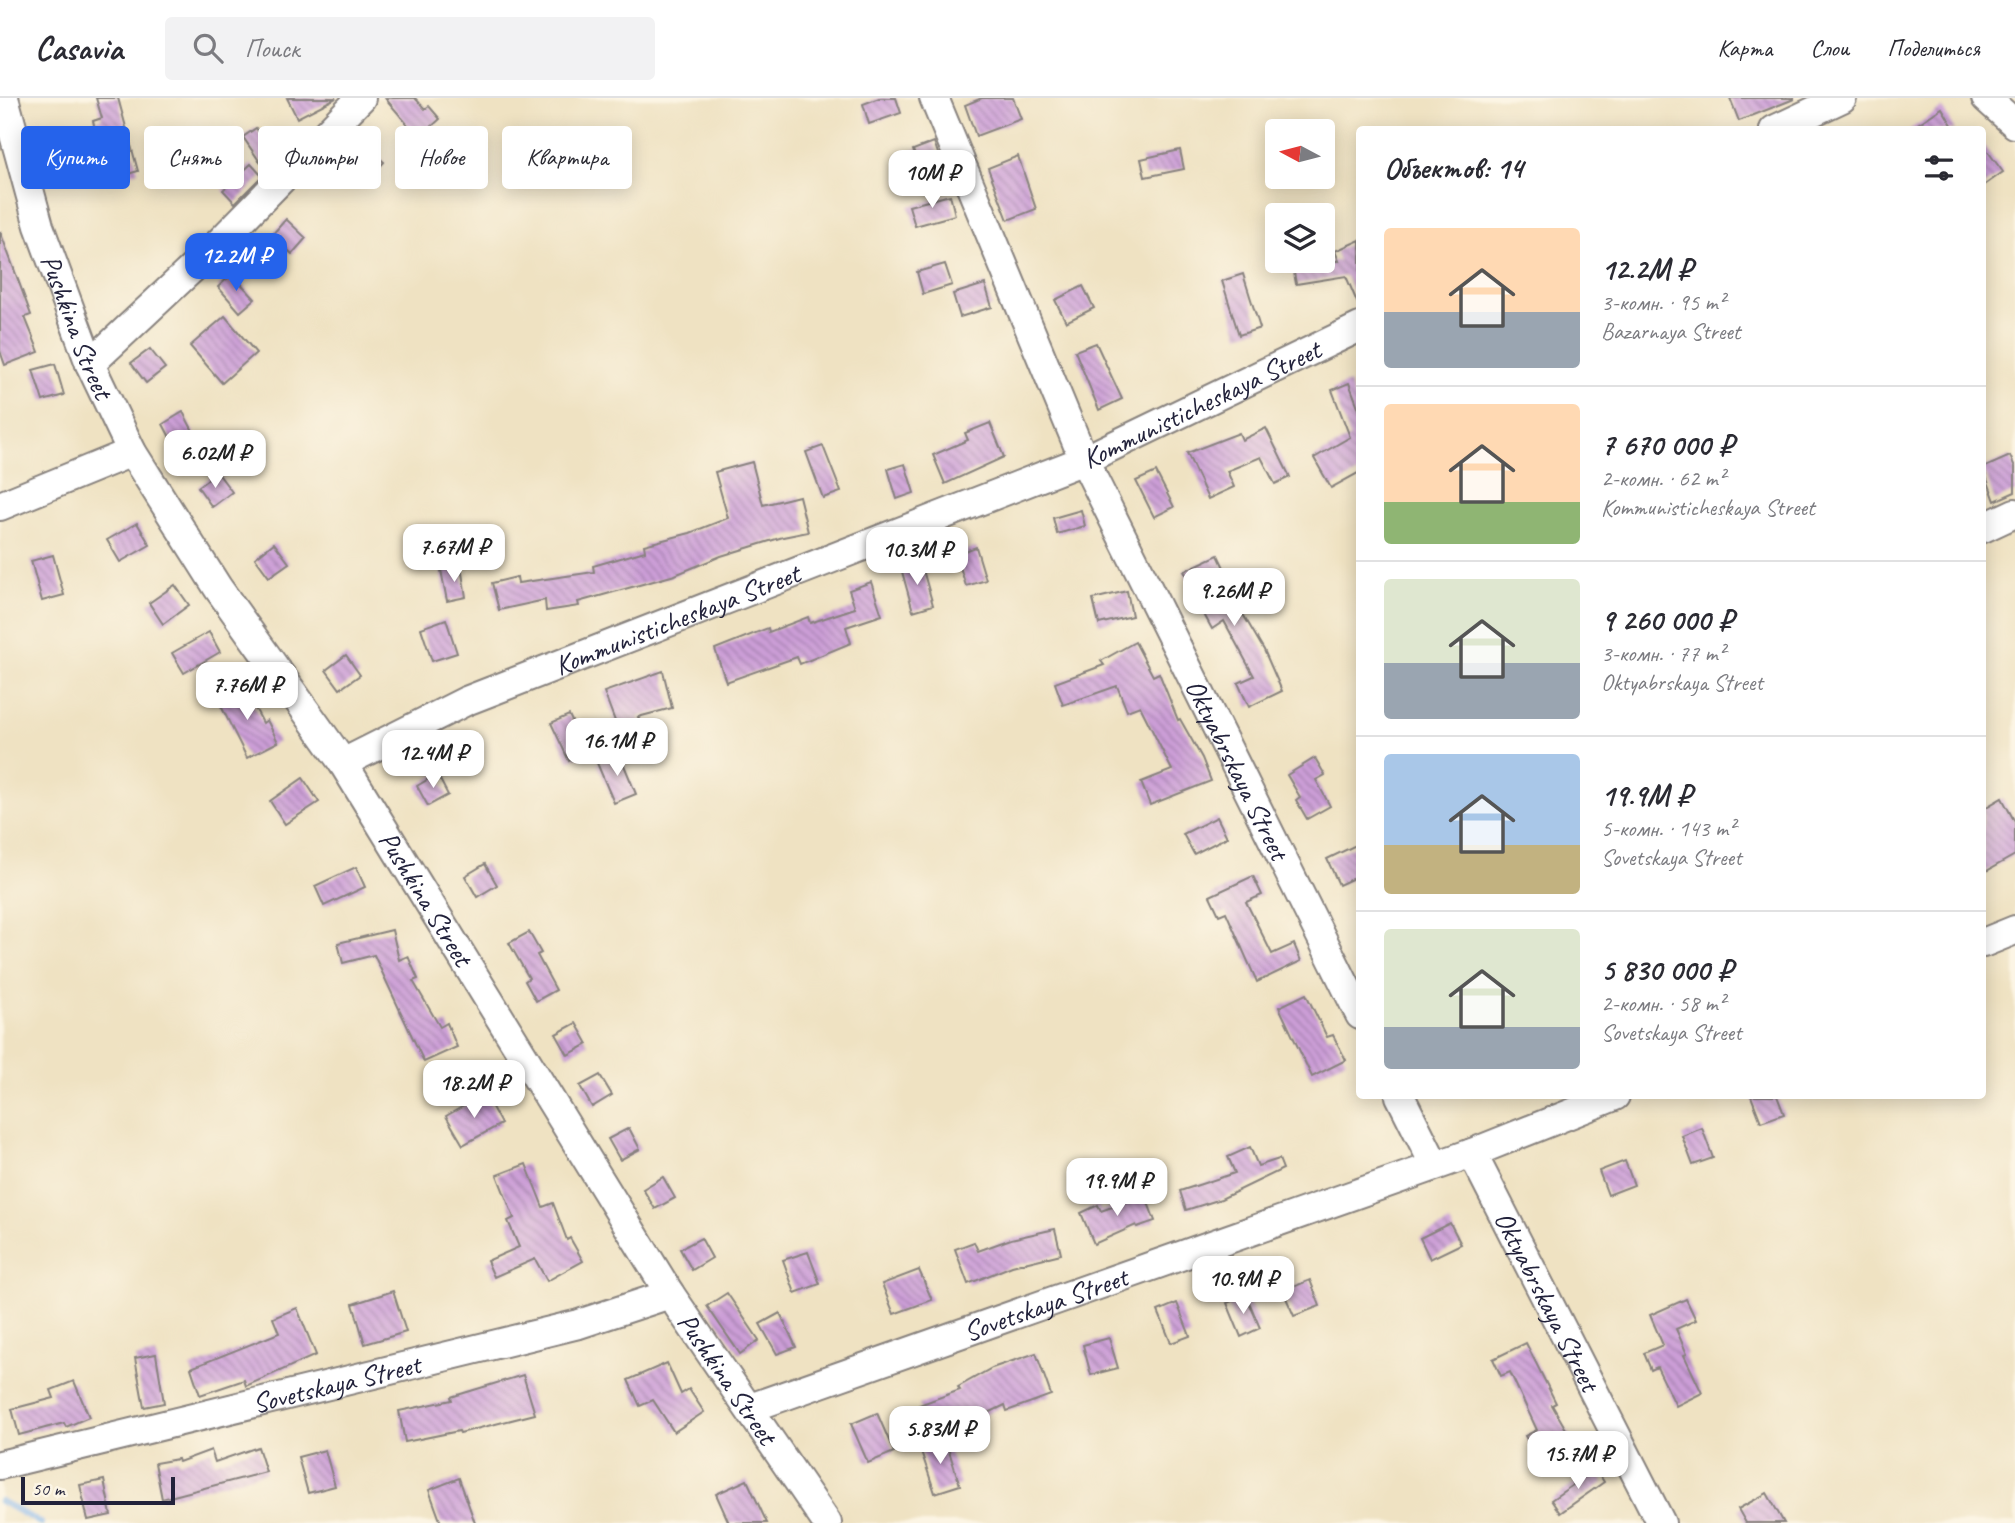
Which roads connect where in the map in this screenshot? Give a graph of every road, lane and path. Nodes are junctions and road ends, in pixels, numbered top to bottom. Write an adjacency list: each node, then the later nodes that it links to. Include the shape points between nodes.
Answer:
1 (4, 98): 9 (street, Pushkina Street, via 39,226)
2 (361, 98): 9 (street, via 215,247)
3 (934, 98): 11 (street, Oktyabrskaya Street)
4 (1842, 98): 7 (street)
5 (1986, 98): 6 (street)
6 (2015, 124)
7 (1782, 126)
8 (1356, 329): 11 (street, Kommunisticheskaya Street)
9 (90, 364): 10 (street, Pushkina Street)
10 (132, 452): 12 (street); 15 (street, Pushkina Street, via 218,588)
11 (1084, 460): 15 (street, Kommunisticheskaya Street, via 466,701); 18 (street, Oktyabrskaya Street)
12 (0, 506)
13 (2015, 513): 14 (street)
14 (1986, 526)
15 (343, 763): 23 (street, Pushkina Street)
16 (2015, 930): 17 (street)
17 (1986, 942)
18 (1356, 1007)
19 (1402, 1099): 22 (street)
20 (1607, 1099): 21 (street, Sovetskaya Street)
21 (1472, 1153): 22 (street, Sovetskaya Street); 27 (street, Oktyabrskaya Street)
22 (1434, 1164): 24 (street, Sovetskaya Street)
23 (670, 1294): 24 (street, Pushkina Street); 25 (street, Sovetskaya Street, via 579,1324)
24 (750, 1408): 26 (street, Pushkina Street)
25 (0, 1465)
26 (827, 1523)
27 (1661, 1523)

